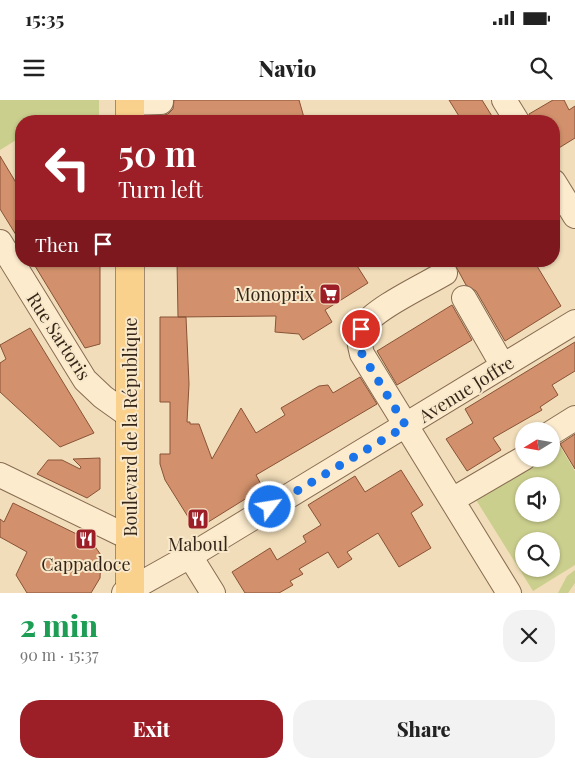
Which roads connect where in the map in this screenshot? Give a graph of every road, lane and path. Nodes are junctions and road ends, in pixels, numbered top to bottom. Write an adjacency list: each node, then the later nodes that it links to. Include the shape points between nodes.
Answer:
1 (504, 100): 4 (street)
2 (161, 102): 3 (street)
3 (130, 108)
4 (513, 115)
5 (560, 192): 6 (street)
6 (575, 216)
7 (0, 242): 8 (street, Rue Sartoris)
8 (15, 266)
9 (15, 267): 15 (street, Rue Sartoris, via 85,380 103,398)
10 (130, 267): 15 (main road, Boulevard de la République)
11 (445, 273): 17 (street, via 376,314 361,329 362,354)
12 (464, 298): 14 (street)
13 (575, 322): 14 (street, Avenue Joffre)
14 (503, 366): 17 (street, Avenue Joffre)
15 (131, 417): 22 (main road, Boulevard de la République)
16 (575, 418): 18 (street)
17 (406, 426): 21 (street); 23 (street, Avenue Joffre)
18 (560, 427)
19 (515, 463): 21 (street)
20 (0, 475): 22 (street)
21 (452, 500): 26 (street)
22 (130, 538): 24 (main road, Boulevard de la République)
23 (190, 556): 24 (street, Avenue Joffre); 25 (street)
24 (128, 592)
25 (213, 593)
26 (509, 593)

